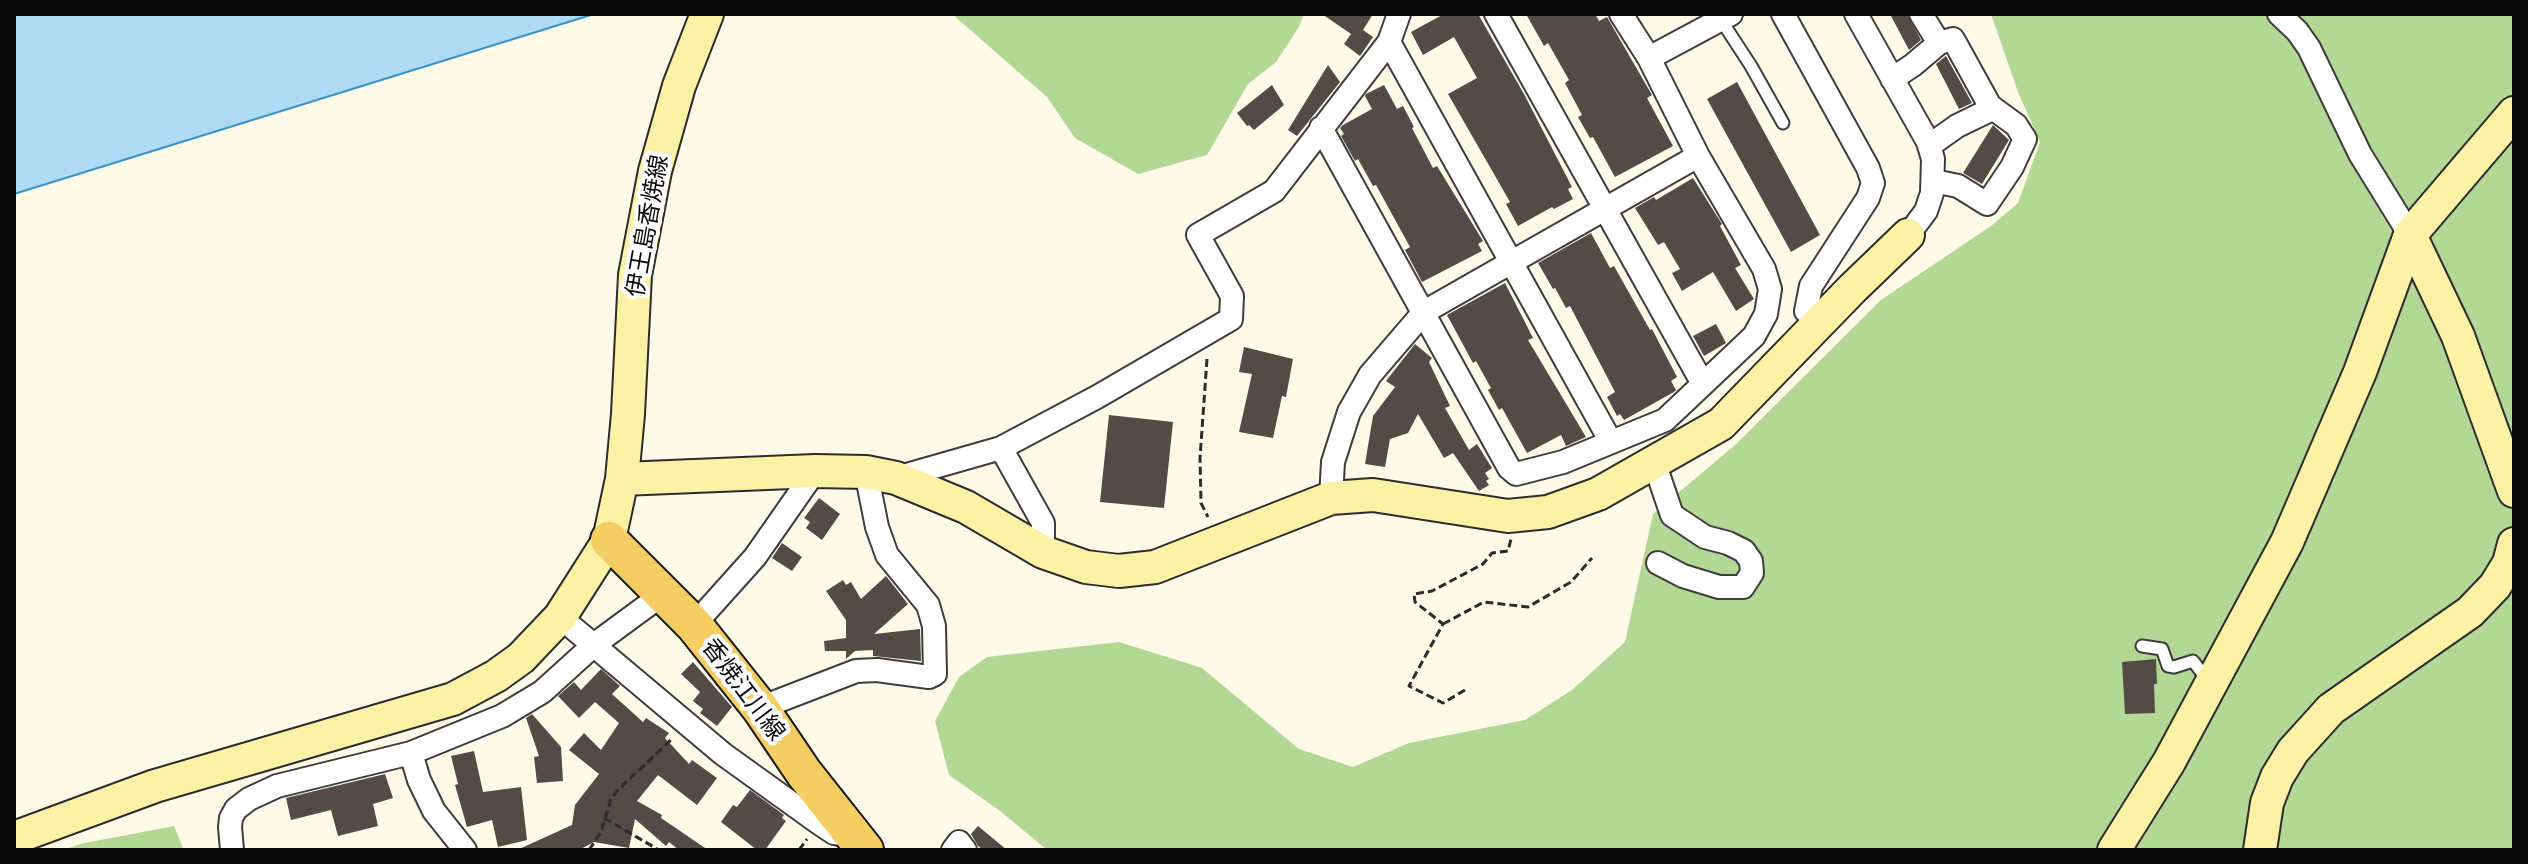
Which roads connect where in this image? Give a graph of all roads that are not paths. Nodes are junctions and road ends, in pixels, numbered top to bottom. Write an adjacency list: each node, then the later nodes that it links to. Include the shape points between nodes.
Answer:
1 (1399, 14): 10 (street)
2 (1496, 14): 21 (street)
3 (1621, 14): 12 (street)
4 (1783, 14): 26 (street, via 1873,183 1811,286 1806,311)
5 (1921, 14): 11 (street)
6 (2279, 14): 23 (street, via 2309,48 2360,154)
7 (1859, 15): 13 (street)
8 (703, 17): 33 (street, 伊王島香焼線, via 655,171 635,275)
9 (1726, 17): 12 (street); 15 (lane)
10 (1389, 42): 16 (street); 24 (street)
11 (1939, 43): 13 (street); 14 (street, via 1953,39)
12 (1649, 58): 19 (street)
13 (1892, 79): 18 (street)
14 (1992, 109): 18 (street); 20 (street, via 2016,125 2025,139 1987,204 1958,186)
15 (1783, 123)
16 (1321, 128): 25 (street); 29 (street, via 1274,191 1198,235 1232,296 1231,319)
17 (2508, 128): 23 (street, via 2451,184)
18 (1929, 146): 20 (street)
19 (1698, 156): 21 (street); 27 (street, via 1764,269 1770,289 1760,327)
20 (1934, 181): 22 (street, via 1926,211)
21 (1603, 209): 24 (street); 27 (street)
22 (1908, 235): 26 (street)
23 (2410, 235): 34 (street, via 2458,336); 45 (street, via 2360,372 2287,542)
24 (1512, 260): 25 (street); 28 (street)
25 (1424, 312): 28 (street, via 1516,474); 35 (street, via 1370,375 1349,412 1333,462)
26 (1820, 322): 30 (street, via 1721,424)
27 (1703, 384): 28 (street, via 1665,420)
28 (1611, 442)
29 (1001, 448): 32 (street); 37 (street, via 1043,523)
30 (1654, 462): 35 (street, via 1598,494 1548,512 1508,516 1373,495); 39 (street, via 1672,515 1705,537 1744,551 1752,573 1743,587 1719,587)
31 (815, 471): 32 (street); 33 (street); 42 (street, via 755,557)
32 (881, 475): 37 (street, via 966,507); 46 (street, via 877,527 887,555 928,605 935,674 856,671)
33 (622, 479): 36 (street, 伊王島香焼線)
34 (2514, 491)
35 (1331, 498): 37 (street, via 1155,567 1086,567)
36 (609, 540): 40 (main road, 香焼江川線); 41 (street, 伊王島香焼線)
37 (1043, 552)
38 (2513, 554): 55 (street, via 2495,586 2470,612 2331,709 2310,730 2277,777)
39 (1658, 563)
40 (663, 594): 42 (main road, 香焼江川線); 43 (street)
41 (560, 617): 43 (street); 48 (street, 伊王島香焼線, via 521,658 453,699 155,786)
42 (694, 625): 46 (main road, 香焼江川線)
43 (595, 644): 47 (street, via 516,708); 49 (street, via 723,754 834,833)
44 (2142, 646): 45 (lane, via 2162,649 2168,666 2193,661)
45 (2211, 685): 54 (street)
46 (760, 708): 49 (main road, 香焼江川線)
47 (411, 753): 50 (street, via 277,786 249,799 231,818); 51 (street, via 434,811)
48 (14, 838)
49 (859, 842)
50 (232, 850)
51 (465, 850)
52 (953, 850): 53 (street, via 959,842)
53 (965, 850)
54 (2114, 850)
55 (2260, 850)

